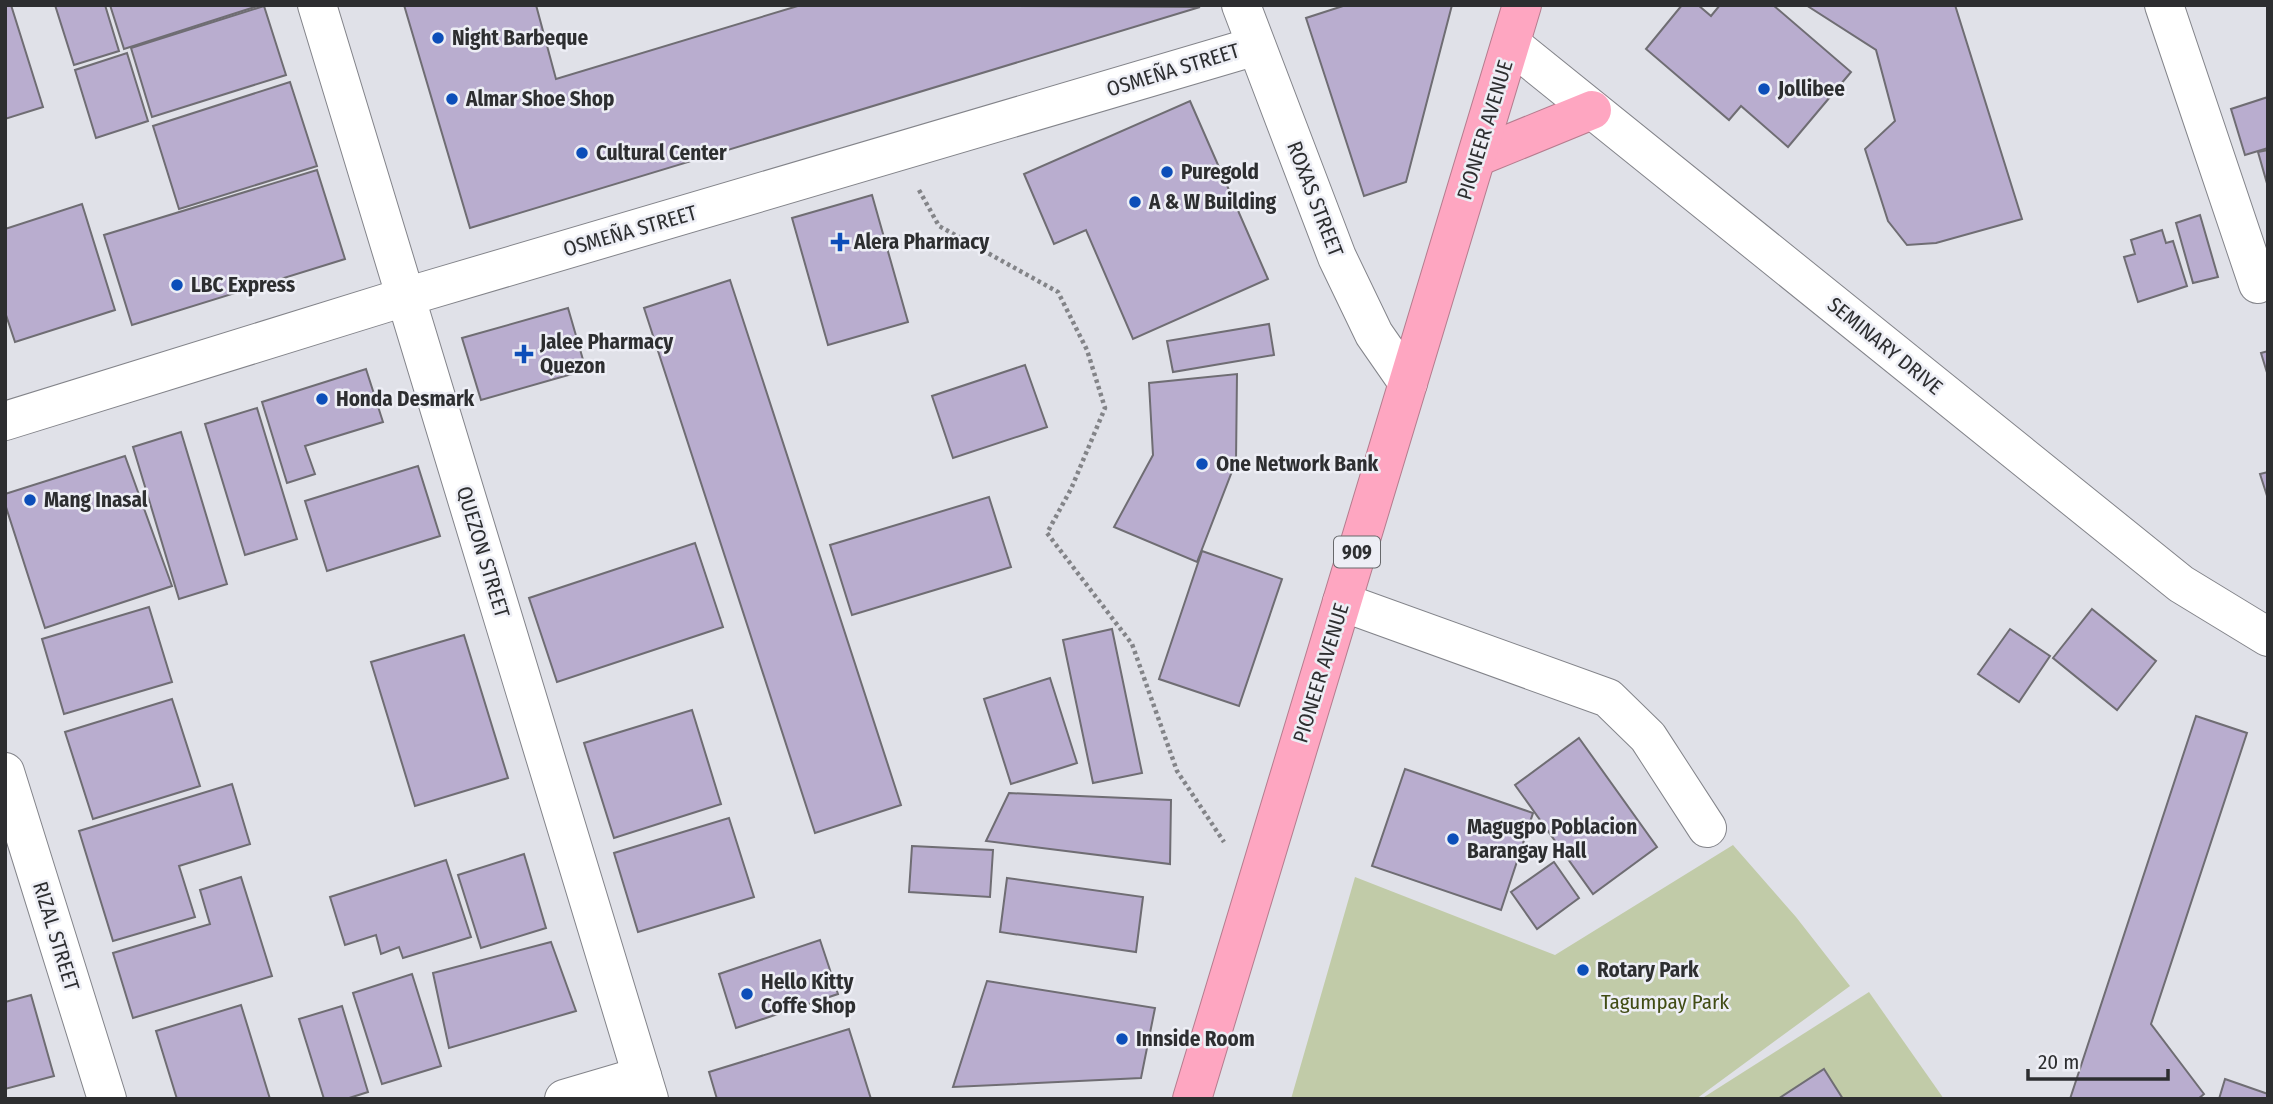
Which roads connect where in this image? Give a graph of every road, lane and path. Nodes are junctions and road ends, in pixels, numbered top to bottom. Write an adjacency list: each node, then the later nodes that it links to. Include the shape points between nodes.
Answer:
1 (317, 5): 11 (street, QUEZON STREET)
2 (1241, 5): 6 (street, ROXAS STREET)
3 (1522, 5): 5 (highway, PIONEER AVENUE / 909)
4 (2164, 5): 10 (street)
5 (1511, 44): 7 (street, SEMINARY DRIVE); 9 (highway, PIONEER AVENUE / 909)
6 (1256, 46): 8 (street, OSMEÑA STREET); 12 (street, ROXAS STREET, via 1341,268 1374,334)
7 (1592, 110): 9 (highway); 15 (street, SEMINARY DRIVE, via 2181,584)
8 (897, 152): 11 (street, OSMEÑA STREET); 18 (path, via 939,226 1058,292 1087,350 1105,408 1047,533 1132,644 1177,771)
9 (1477, 157): 12 (highway, PIONEER AVENUE / 909)
10 (2259, 285)
11 (405, 298): 13 (street, OSMEÑA STREET); 19 (street, QUEZON STREET)
12 (1408, 383): 14 (highway, PIONEER AVENUE / 909)
13 (5, 421)
14 (1342, 602): 17 (street, via 1608,698 1648,737); 18 (highway, PIONEER AVENUE / 909)
15 (2268, 636)
16 (5, 772): 20 (street, RIZAL STREET)
17 (1707, 828)
18 (1255, 890): 22 (highway, PIONEER AVENUE / 909)
19 (645, 1087): 21 (street)
20 (107, 1099)
21 (564, 1099)
22 (1192, 1099)

